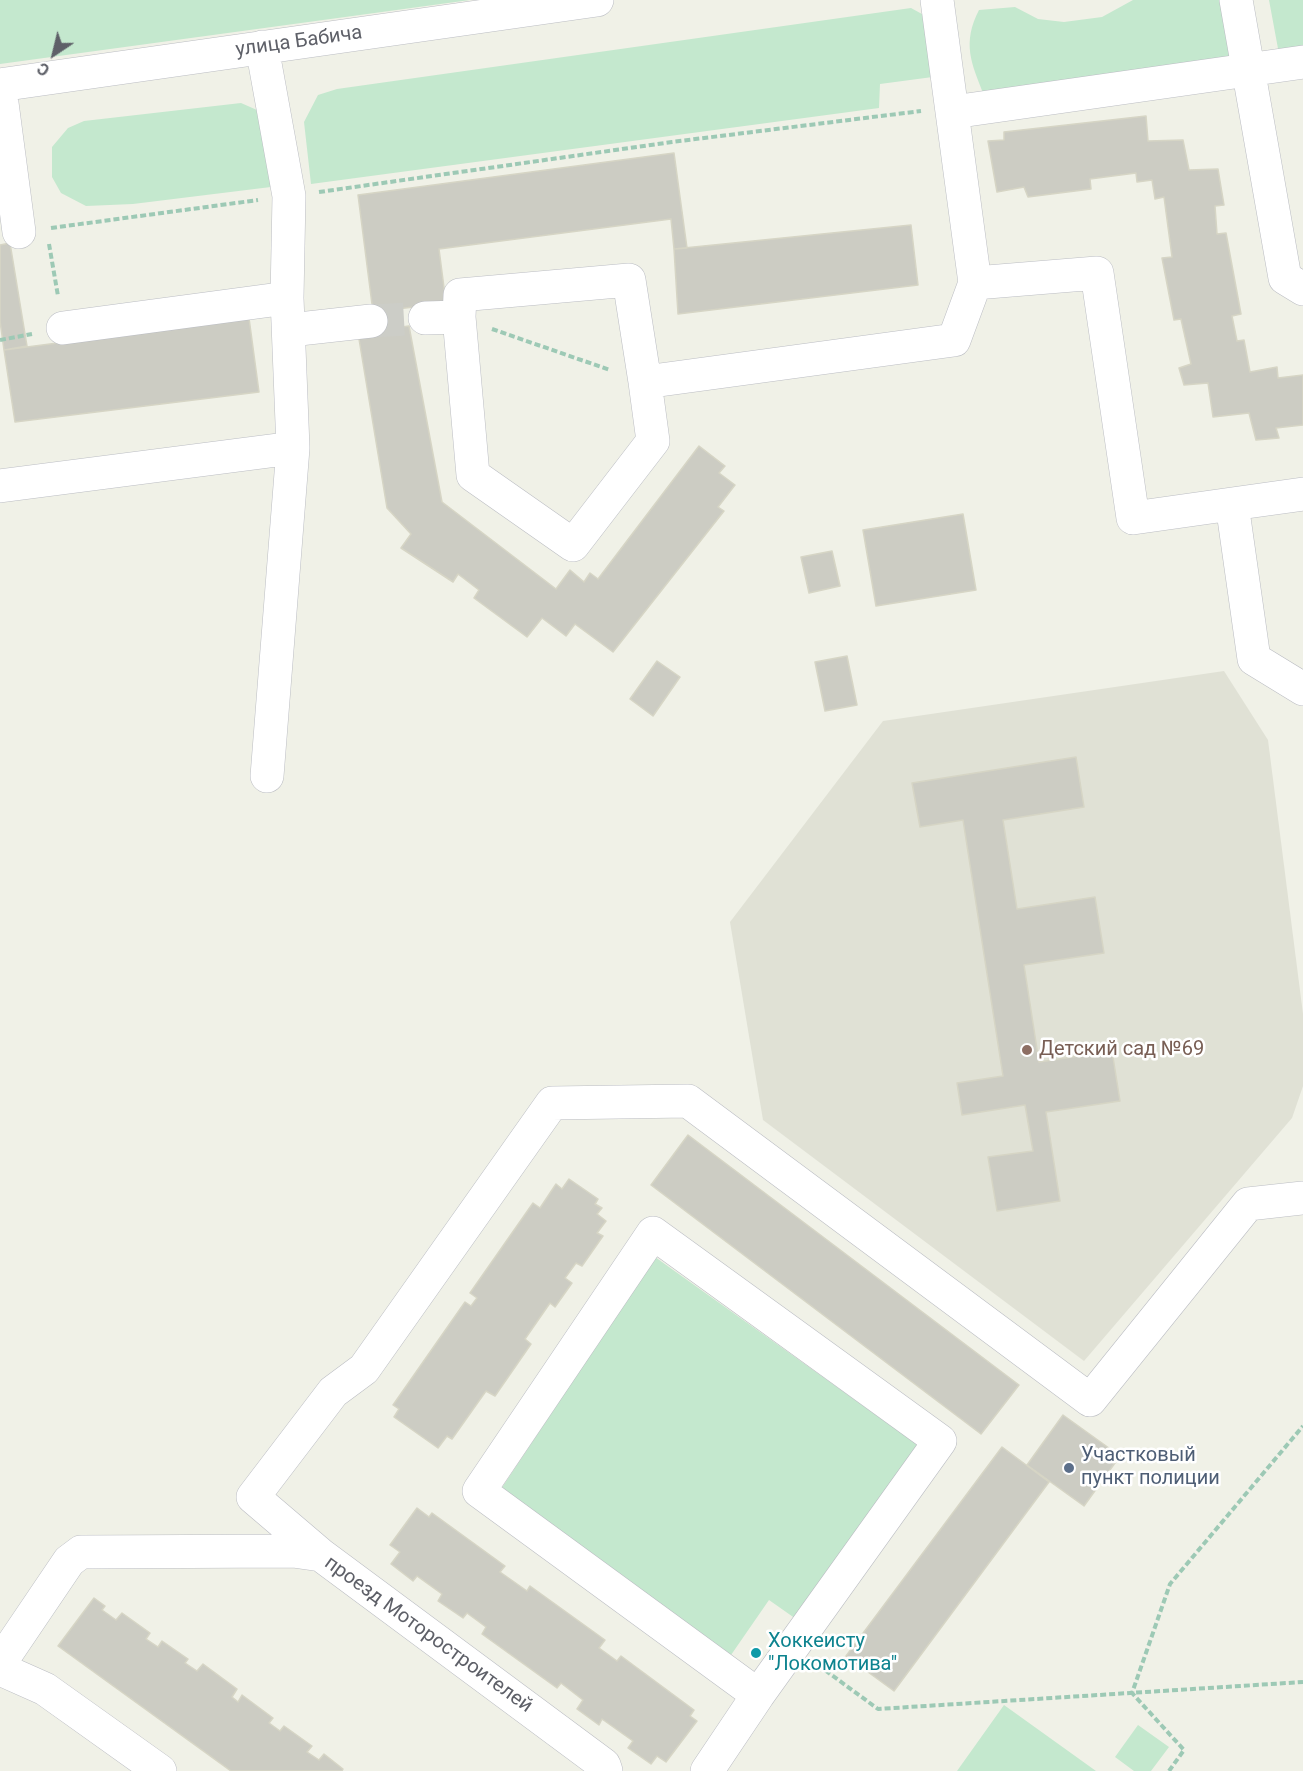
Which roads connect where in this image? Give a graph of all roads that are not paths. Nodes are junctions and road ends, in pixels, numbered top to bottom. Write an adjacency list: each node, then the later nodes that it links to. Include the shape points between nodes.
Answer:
1 (597, 0): 4 (street, улица Бабича)
2 (937, 0): 8 (street)
3 (1236, 0): 6 (street)
4 (262, 47): 7 (street, улица Бабича); 12 (street, via 289,196)
5 (1303, 62): 6 (street)
6 (1248, 70): 8 (street); 11 (street, via 1285,278)
7 (0, 86): 9 (street)
8 (953, 112): 10 (street)
9 (33, 230)
10 (975, 283): 18 (street, via 954,340); 22 (street, via 1097,273 1133,518)
11 (1303, 289)
12 (287, 298): 16 (street); 17 (street)
13 (459, 317): 14 (street); 18 (street, via 460,295 629,280); 18 (street, via 473,475 573,545 653,441)
14 (425, 318)
15 (370, 321): 17 (street)
16 (63, 328)
17 (290, 330): 19 (street)
18 (645, 382)
19 (293, 448): 20 (street); 24 (street)
20 (0, 486)
21 (1303, 494): 22 (street)
22 (1232, 504): 23 (street, via 1254,659)
23 (1303, 689)
24 (267, 776)
25 (1303, 1198): 26 (street, via 1248,1204 1090,1400 688,1101 552,1102 364,1369 333,1392 254,1497)
26 (321, 1555): 27 (street, проезд Моторостроителей, via 293,1551 81,1552 69,1561); 32 (street, проезд Моторостроителей, via 604,1765)
27 (0, 1663)
28 (0, 1669): 31 (street, via 45,1689)
29 (758, 1695): 29 (street, via 940,1441 653,1233 479,1491); 30 (street)
30 (717, 1767)
31 (160, 1771)
32 (606, 1771)

